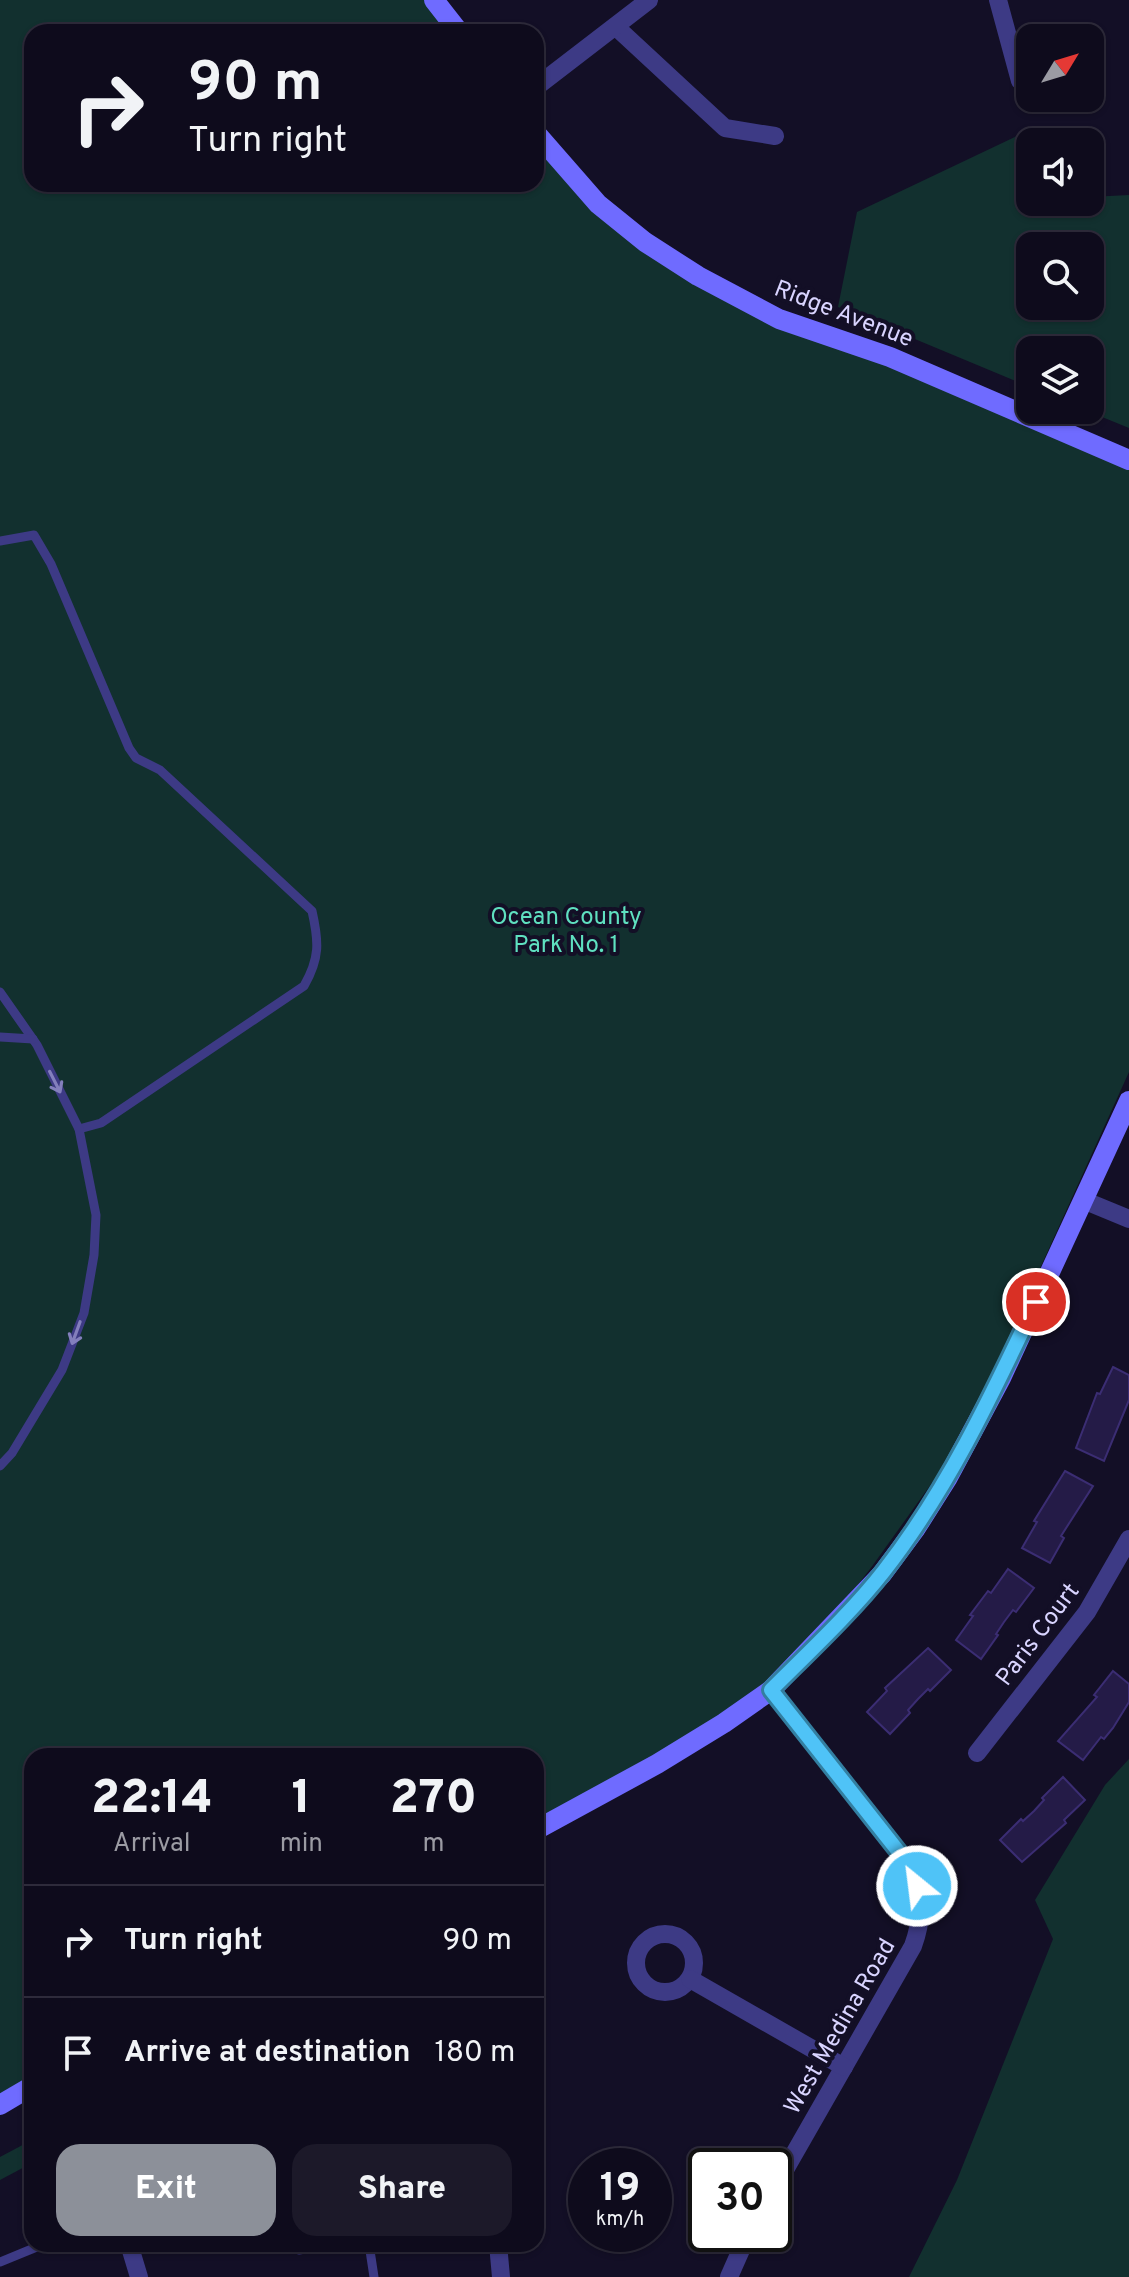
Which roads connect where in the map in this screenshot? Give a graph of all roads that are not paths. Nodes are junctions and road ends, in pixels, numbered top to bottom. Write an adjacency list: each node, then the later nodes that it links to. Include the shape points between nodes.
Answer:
1 (434, 0): 4 (main road)
2 (649, 0): 5 (street)
3 (998, 0): 6 (street)
4 (453, 24)
5 (616, 27): 7 (street); 8 (street, via 725,128)
6 (1016, 66)
7 (544, 81)
8 (775, 136)
9 (544, 142): 10 (main road, Ridge Avenue, via 598,204 698,276 779,319 890,357)
10 (1129, 460)
11 (0, 541): 16 (lane, via 34,535 136,758 160,770 312,911 319,939 304,986 101,1123)
12 (0, 992): 14 (lane)
13 (0, 1037): 14 (lane)
14 (33, 1039): 16 (lane, one-way to 16)
15 (1129, 1101): 17 (main road)
16 (79, 1129): 19 (lane, one-way to 19, via 96,1215 84,1313 62,1370)
17 (1083, 1200): 18 (street); 21 (main road, via 1001,1378 924,1516 882,1574)
18 (1129, 1219)
19 (0, 1466)
20 (1129, 1539): 22 (street, Paris Court, via 1087,1612)
21 (771, 1690): 23 (main road, via 657,1764); 25 (street, West Medina Road, via 913,1870 921,1902 913,1946)
22 (977, 1753)
23 (544, 1826)
24 (690, 1979): 25 (street)
25 (844, 2067): 28 (street, West Medina Road)
26 (24, 2091): 27 (main road)
27 (0, 2105)
28 (792, 2158)
29 (24, 2252): 34 (lane)
30 (131, 2252): 35 (street)
31 (370, 2252): 36 (lane)
32 (499, 2252): 37 (street)
33 (740, 2252): 38 (street)
34 (0, 2262)
35 (139, 2277)
36 (374, 2277)
37 (501, 2277)
38 (729, 2277)

